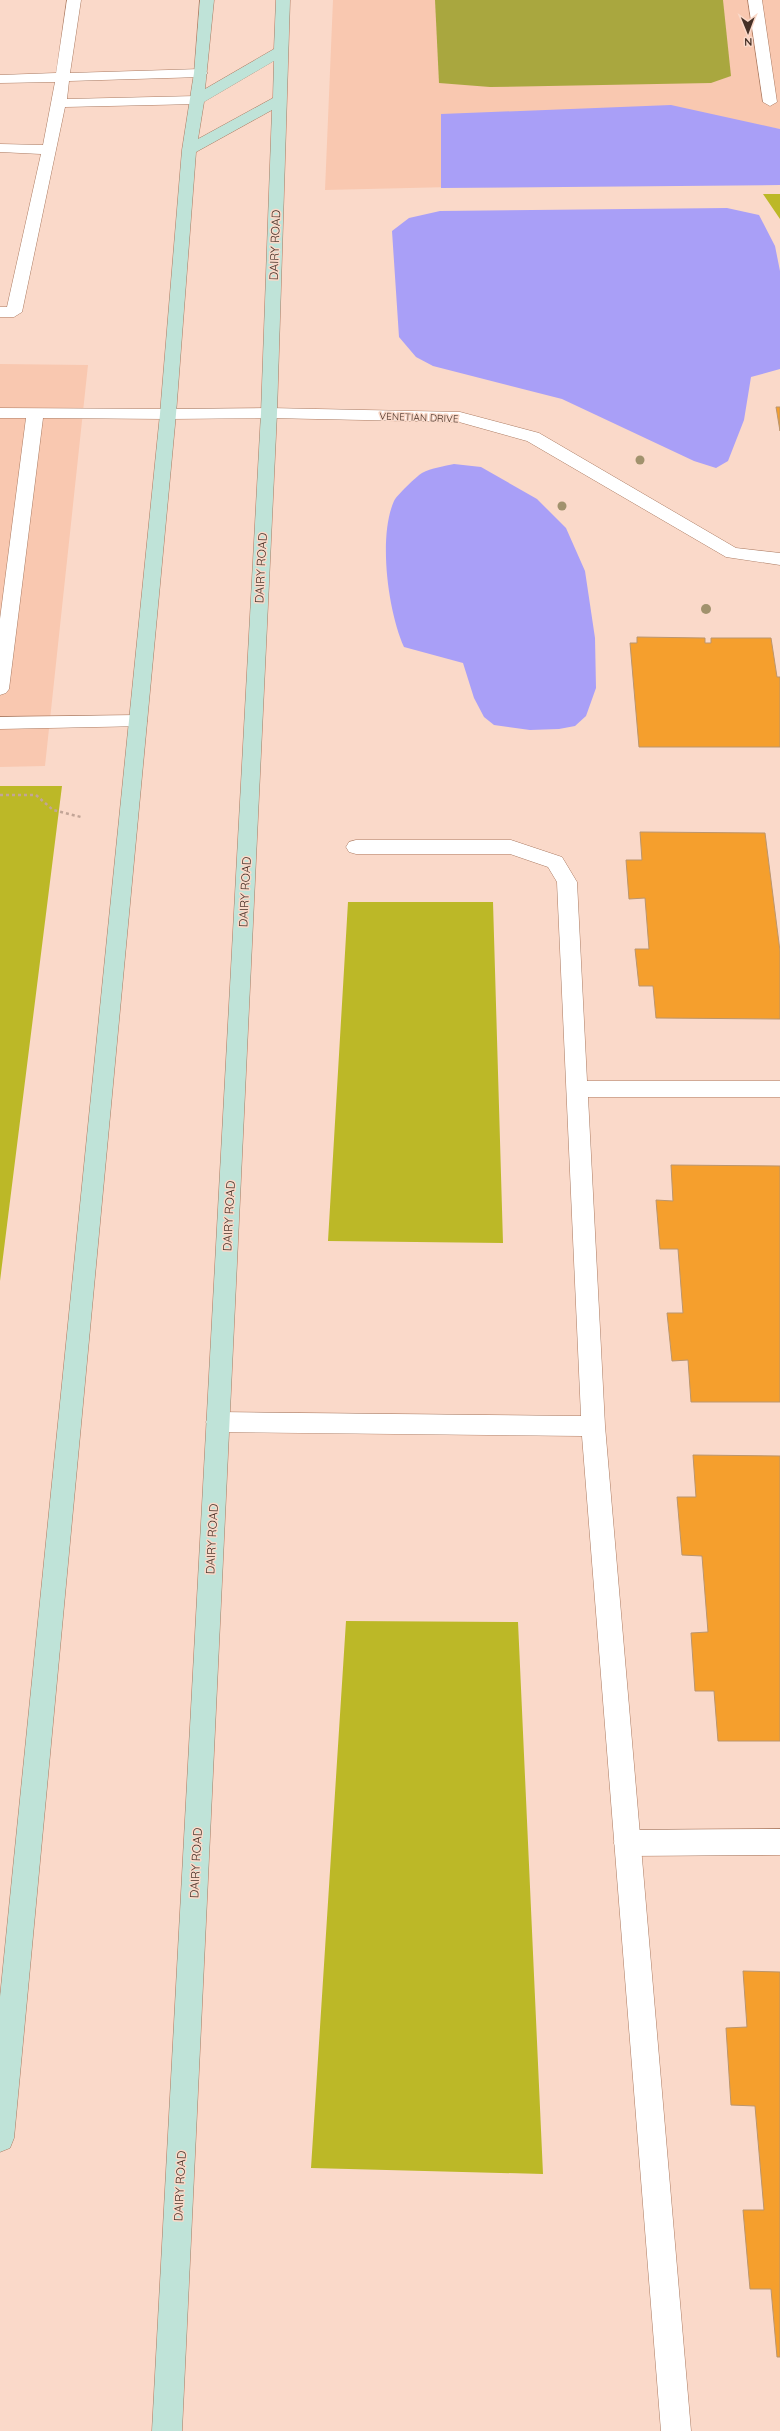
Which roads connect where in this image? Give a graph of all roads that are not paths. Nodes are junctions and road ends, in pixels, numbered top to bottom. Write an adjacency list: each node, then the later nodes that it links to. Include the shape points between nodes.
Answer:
1 (74, 0): 7 (street)
2 (207, 0): 6 (street)
3 (283, 0): 5 (street, DAIRY ROAD)
4 (755, 0): 11 (street)
5 (281, 51): 9 (street); 10 (street, DAIRY ROAD)
6 (201, 73): 7 (street); 9 (street)
7 (63, 76): 8 (street); 12 (street)
8 (0, 79)
9 (197, 100): 12 (street); 15 (street)
10 (280, 100): 15 (street); 19 (street, DAIRY ROAD)
11 (770, 102)
12 (59, 103): 14 (street)
13 (0, 148): 14 (street)
14 (49, 150): 16 (street, via 14,312)
15 (189, 150): 20 (street)
16 (0, 312)
17 (0, 413): 18 (street, VENETIAN DRIVE)
18 (35, 413): 20 (street, VENETIAN DRIVE); 22 (street)
19 (269, 413): 20 (street, VENETIAN DRIVE); 21 (street, VENETIAN DRIVE, via 460,417 534,437 732,553); 28 (street, DAIRY ROAD)
20 (168, 414): 23 (street)
21 (780, 559)
22 (0, 689)
23 (138, 721): 24 (street); 32 (street)
24 (0, 723)
25 (356, 847): 26 (street, via 511,847 555,862 567,882)
26 (578, 1088): 27 (street); 29 (street)
27 (780, 1089)
28 (218, 1422): 29 (street); 33 (street, DAIRY ROAD)
29 (593, 1426): 31 (street)
30 (780, 1842): 31 (street)
31 (627, 1843): 34 (street)
32 (0, 2138)
33 (167, 2431)
34 (676, 2431)

